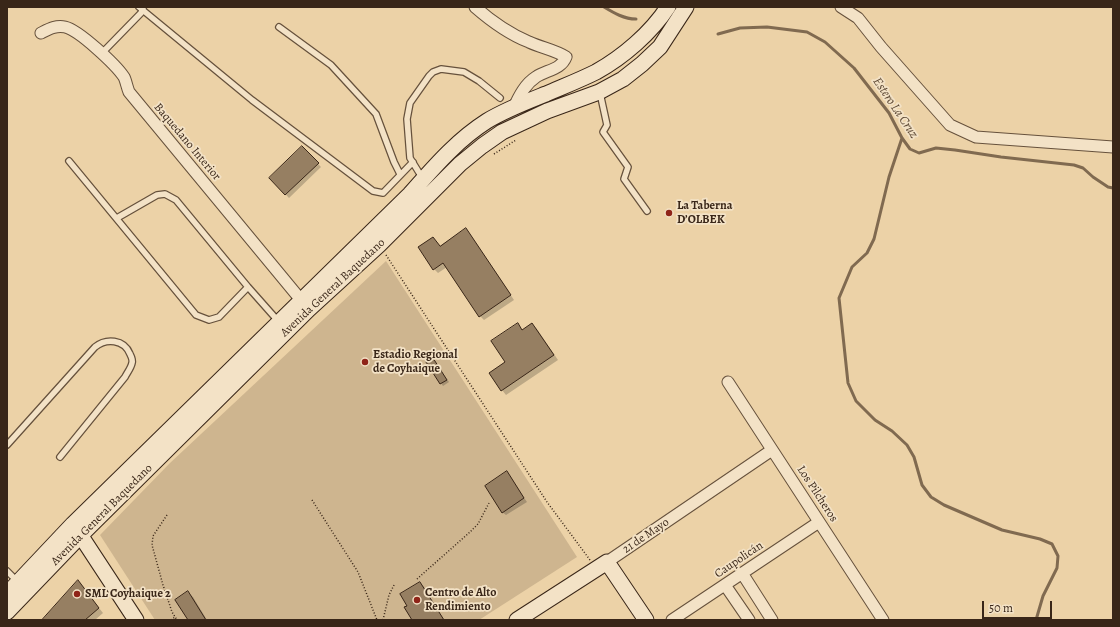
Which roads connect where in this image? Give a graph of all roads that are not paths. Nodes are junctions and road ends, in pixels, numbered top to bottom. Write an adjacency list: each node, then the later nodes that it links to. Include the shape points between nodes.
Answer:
1 (475, 7): 11 (street, via 490,21 528,42 566,57 565,62 536,77 525,87)
2 (668, 7): 11 (main road, Avenida General Baquedano, via 652,28 596,72)
3 (686, 7): 9 (main road, Avenida General Baquedano, via 660,47 623,79)
4 (841, 7): 12 (street, via 858,18 950,125 976,137)
5 (142, 8): 8 (lane); 15 (lane, via 252,100 373,190 383,193)
6 (279, 27): 15 (lane, via 331,64 376,114)
7 (41, 33): 8 (street, Baquedano Interior, via 54,27 64,27)
8 (102, 53): 20 (street, Baquedano Interior, via 124,78 129,92)
9 (599, 92): 17 (lane, via 606,125 603,132 628,167 624,179); 27 (main road, Avenida General Baquedano, via 547,111 502,132 460,164 379,245)
10 (500, 98): 14 (lane, via 480,81 464,72 441,69 433,72 410,103 407,119 410,158)
11 (514, 107): 16 (main road, Avenida General Baquedano, via 465,137)
12 (1113, 147)
13 (69, 161): 18 (lane)
14 (413, 162): 15 (lane); 16 (lane)
15 (400, 174)
16 (423, 179): 20 (main road, Avenida General Baquedano)
17 (647, 211)
18 (117, 218): 19 (lane, via 165,194 176,200); 19 (lane, via 196,314 209,320 219,317)
19 (248, 287): 21 (lane)
20 (301, 300): 21 (main road, Avenida General Baquedano)
21 (279, 322): 27 (main road, Avenida General Baquedano)
22 (728, 382): 24 (street, Los Pilcheros)
23 (7, 445): 25 (lane, via 95,347 110,341 121,343 132,358 125,377)
24 (772, 450): 26 (street, Los Pilcheros); 28 (street, 21 de Mayo)
25 (60, 458)
26 (819, 522): 30 (street, Caupolicán); 41 (street, Los Pilcheros)
27 (77, 530): 31 (main road, Avenida General Baquedano); 34 (main road, Avenida General Baquedano); 36 (main road)
28 (602, 566): 35 (main road); 37 (main road, 21 de Mayo)
29 (7, 571): 31 (lane)
30 (742, 573): 32 (street, Caupolicán); 40 (street)
31 (18, 583): 33 (main road, Avenida General Baquedano)
32 (725, 585): 38 (street, Caupolicán); 39 (street)
33 (7, 594)
34 (7, 612)
35 (644, 619)
36 (136, 620)
37 (517, 620)
38 (672, 620)
39 (748, 620)
40 (772, 620)
41 (884, 620)

